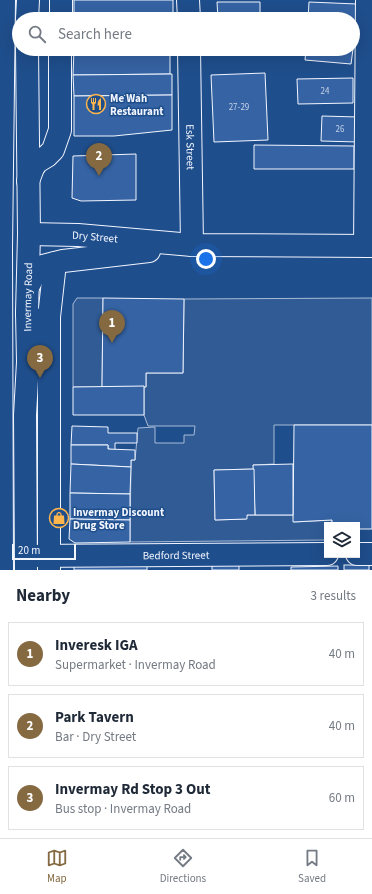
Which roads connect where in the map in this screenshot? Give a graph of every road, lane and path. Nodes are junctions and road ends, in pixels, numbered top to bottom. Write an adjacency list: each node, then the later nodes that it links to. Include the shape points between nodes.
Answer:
1 (4, 0): 16 (street)
2 (28, 0): 6 (street)
3 (61, 0): 7 (street)
4 (188, 0): 8 (street)
5 (367, 0): 15 (street)
6 (27, 12)
7 (61, 12)
8 (189, 12)
9 (27, 56): 12 (street, Invermay Road)
10 (60, 56): 12 (street, via 60,130 53,150 37,162)
11 (189, 56): 14 (street, Esk Street)
12 (28, 181): 13 (street, Invermay Road)
13 (29, 234): 14 (street, Dry Street, via 78,235); 16 (street, Dry Street); 18 (street, Invermay Road)
14 (192, 246): 15 (street, Dry Street); 17 (street, Dry Street)
15 (369, 246)
16 (1, 249): 22 (street)
17 (55, 263): 18 (street, Dry Street, via 39,269); 20 (street)
18 (28, 287): 19 (street, Invermay Road)
19 (27, 313): 20 (street); 21 (street, Invermay Road)
20 (49, 336): 26 (street)
21 (25, 415): 22 (street, via 14,434 12,495 8,501); 27 (street, Invermay Road)
22 (1, 503): 28 (street)
23 (324, 554): 26 (street, Bedford Street)
24 (360, 554): 25 (street)
25 (372, 554)
26 (49, 563): 27 (street, Bedford Street)
27 (22, 565)
28 (2, 570)

